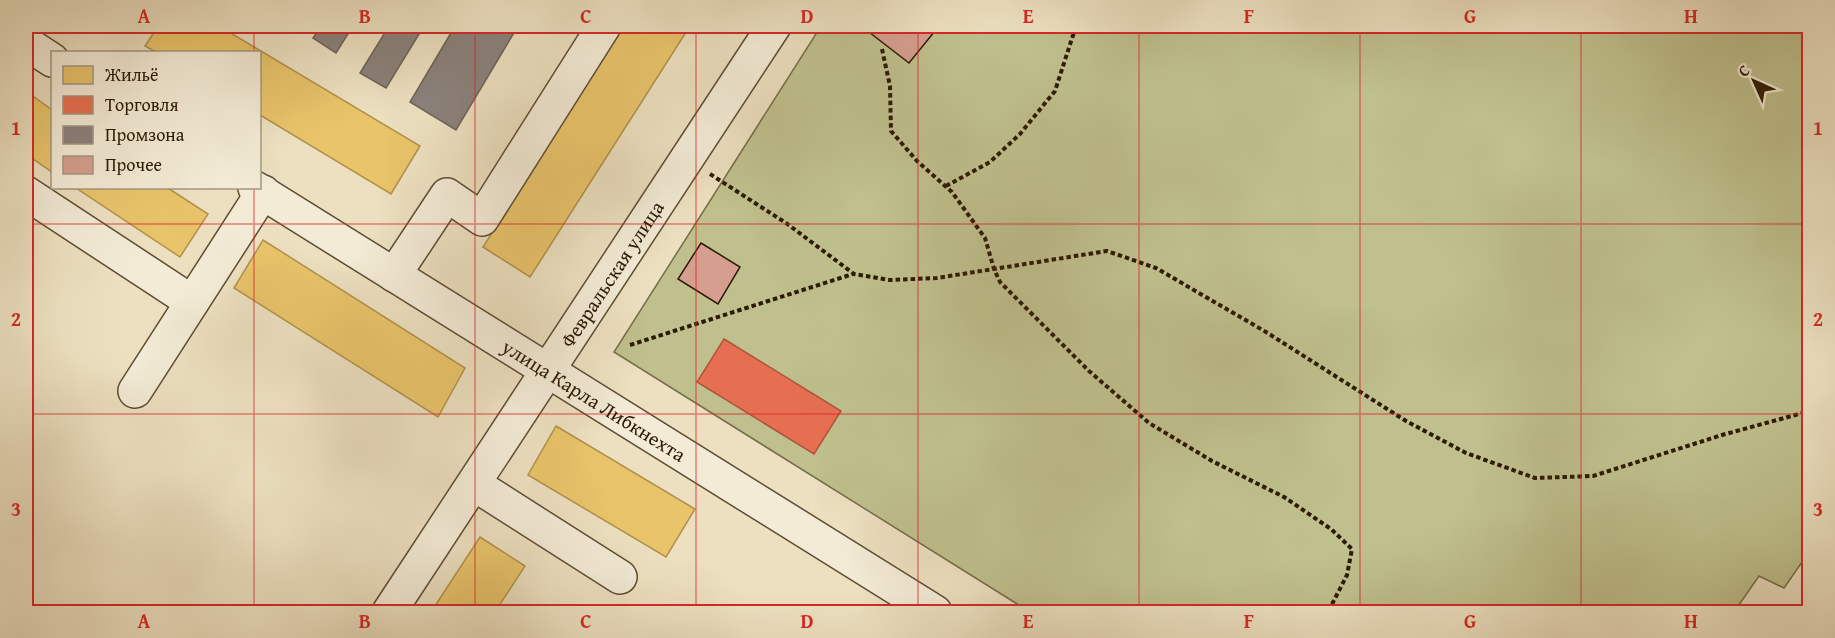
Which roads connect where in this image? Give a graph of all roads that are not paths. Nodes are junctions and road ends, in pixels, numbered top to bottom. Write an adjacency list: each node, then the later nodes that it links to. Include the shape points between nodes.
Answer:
1 (604, 26): 7 (street, via 482,219 447,195)
2 (774, 26): 9 (street, Февральская улица)
3 (26, 43): 4 (street)
4 (51, 59)
5 (259, 190): 7 (street, улица Карла Либкнехта); 8 (street)
6 (26, 193): 8 (street)
7 (394, 275): 9 (street, улица Карла Либкнехта)
8 (192, 302): 10 (street)
9 (548, 371): 11 (street, Февральская улица); 14 (street, улица Карла Либкнехта)
10 (135, 391)
11 (474, 484): 12 (street); 13 (street, Февральская улица)
12 (620, 577)
13 (389, 612)
14 (935, 612)

